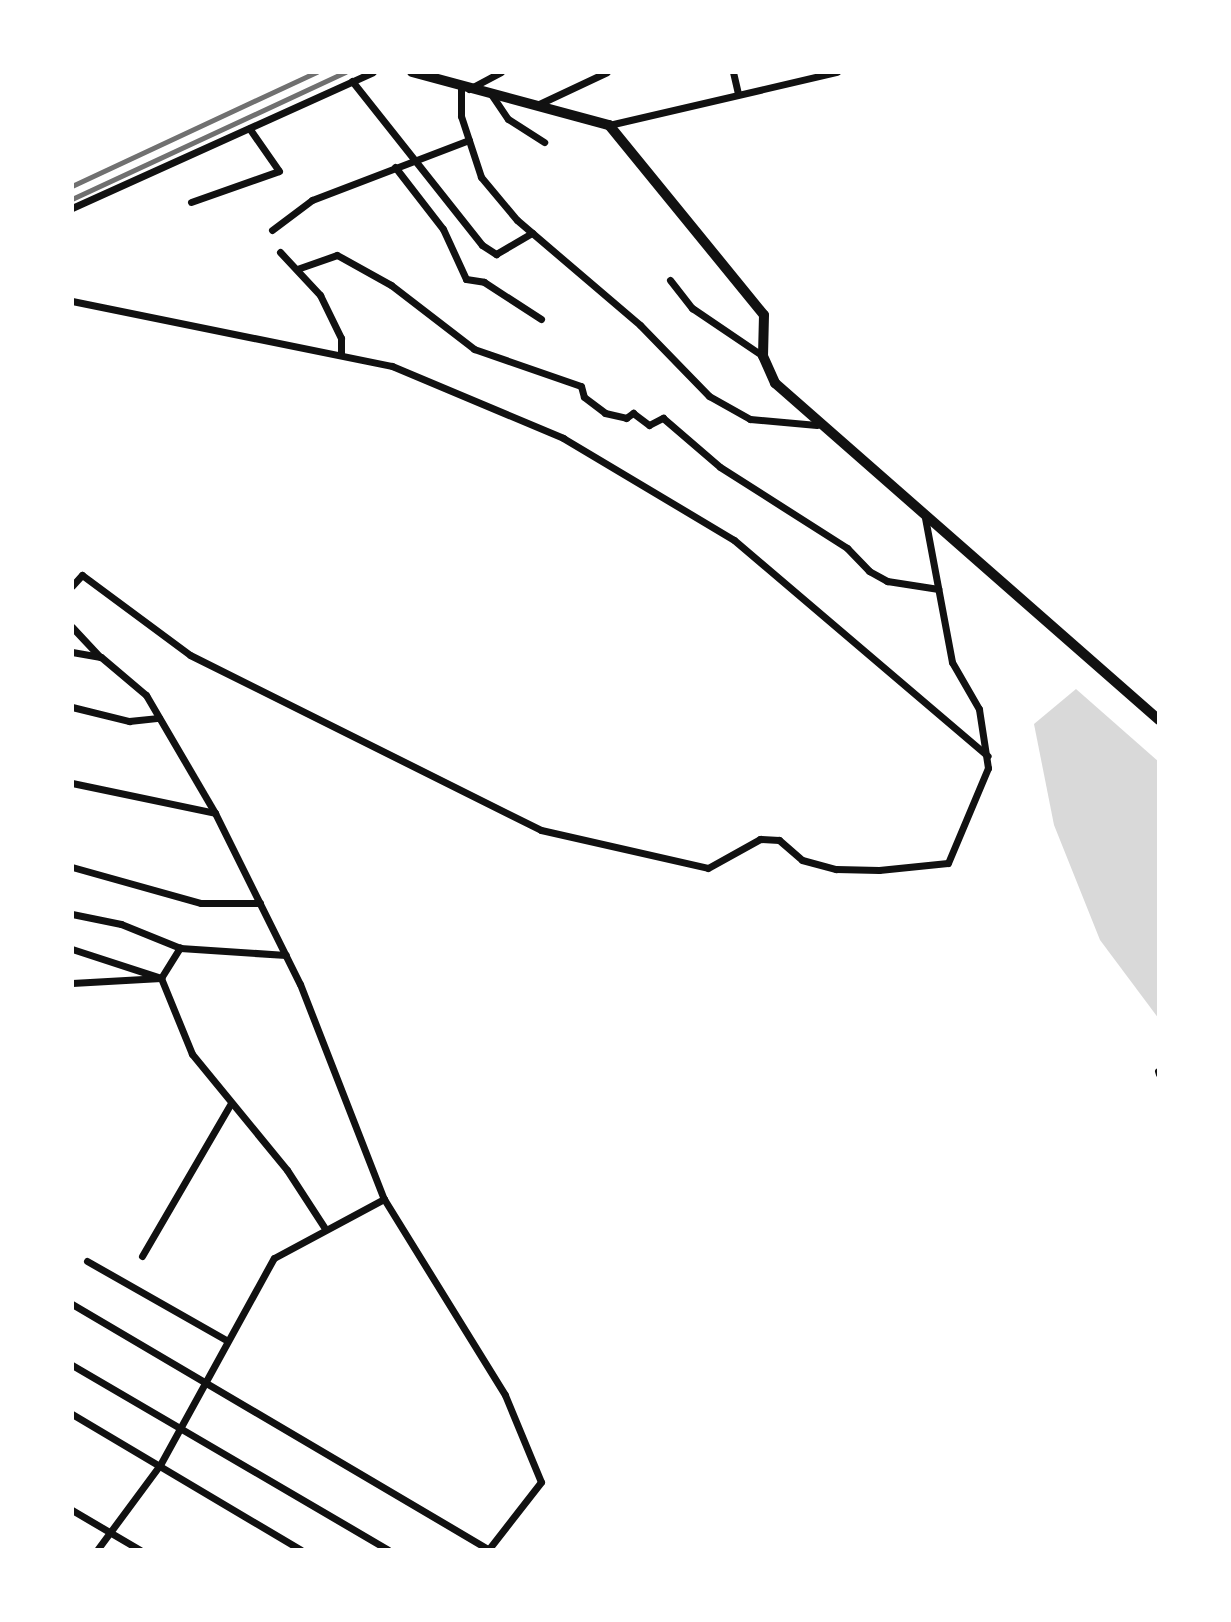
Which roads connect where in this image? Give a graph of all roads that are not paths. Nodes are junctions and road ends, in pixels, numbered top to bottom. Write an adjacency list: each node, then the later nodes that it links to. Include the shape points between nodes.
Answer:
1 (373, 72): 7 (street)
2 (412, 72): 8 (street)
3 (501, 72): 8 (street)
4 (607, 72): 11 (street)
5 (733, 72): 10 (street)
6 (837, 72): 10 (street)
7 (352, 81): 13 (street); 16 (street)
8 (465, 88): 9 (street); 14 (street)
9 (491, 94): 11 (street); 15 (street, via 508,119)
10 (738, 94): 12 (street)
11 (536, 106): 12 (street)
12 (609, 125): 28 (street, via 764,315)
13 (249, 128): 18 (street, via 279,171); 19 (street)
14 (469, 140): 16 (street); 21 (street, via 481,177)
15 (544, 142)
16 (415, 157): 17 (street); 21 (street, via 482,245 496,254)
17 (395, 167): 20 (street, via 312,200); 26 (street, via 443,229 466,279 484,282)
18 (191, 202)
19 (72, 208)
20 (272, 230)
21 (532, 233): 29 (street, via 639,325 709,396 750,419)
22 (280, 252): 23 (street)
23 (297, 269): 27 (street, via 320,295 341,338); 32 (street, via 337,255 391,285 474,349 581,386 584,397 605,413 626,418 633,413 649,425 663,418 720,467 848,548 869,571 887,581)
24 (670, 280): 28 (street, via 692,308)
25 (72, 301): 27 (street)
26 (541, 319)
27 (341, 353): 39 (street, via 427,378 654,486 823,609)
28 (763, 356): 29 (street, via 775,383)
29 (817, 425): 30 (street)
30 (925, 518): 32 (street); 38 (street)
31 (72, 586): 39 (street, via 82,575 190,656 541,830 708,868 760,839 779,840 802,860 836,869 948,863)
32 (938, 589): 39 (street, via 952,662 979,709)
33 (72, 627): 35 (street)
34 (72, 652): 35 (street)
35 (101, 657): 37 (street, via 146,695)
36 (72, 707): 37 (street, via 130,721)
37 (159, 718): 41 (street)
38 (1159, 720)
39 (988, 756)
40 (72, 783): 41 (street)
41 (215, 813): 43 (street)
42 (72, 867): 43 (street, via 201,903)
43 (260, 903): 47 (street)
44 (72, 914): 45 (street)
45 (180, 948): 47 (street); 48 (street)
46 (72, 949): 48 (street)
47 (286, 955): 51 (street)
48 (161, 978): 49 (street); 50 (street, via 192,1054)
49 (72, 983)
50 (230, 1105): 52 (street, via 287,1170); 53 (street)
51 (384, 1199): 52 (street); 68 (street, via 505,1395 541,1482)
52 (324, 1227): 56 (street, via 274,1258)
53 (142, 1255)
54 (87, 1261): 56 (street)
55 (72, 1304): 58 (street)
56 (226, 1340): 58 (street)
57 (72, 1365): 60 (street)
58 (204, 1378): 60 (street); 68 (street)
59 (72, 1414): 61 (street)
60 (177, 1427): 61 (street); 67 (street)
61 (160, 1465): 63 (street); 66 (street)
62 (72, 1510): 63 (street)
63 (110, 1532): 64 (street); 65 (street)
64 (97, 1550)
65 (140, 1550)
66 (301, 1550)
67 (388, 1550)
68 (488, 1550)

